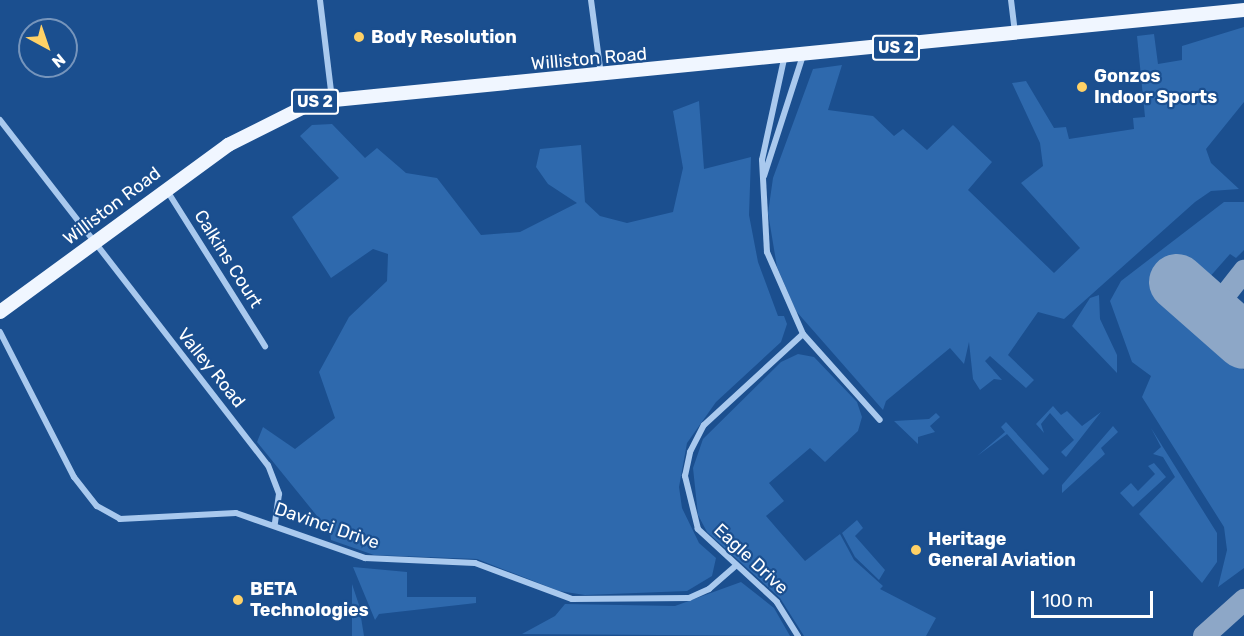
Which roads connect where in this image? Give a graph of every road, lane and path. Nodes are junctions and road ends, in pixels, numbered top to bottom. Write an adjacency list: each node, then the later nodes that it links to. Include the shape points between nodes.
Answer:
1 (320, 0): 9 (street)
2 (591, 0): 8 (street)
3 (1011, 0): 5 (street)
4 (1244, 10): 5 (main road, Williston Road / US 2)
5 (1016, 35): 6 (main road, Williston Road / US 2)
6 (802, 58): 7 (main road, Williston Road / US 2); 11 (street)
7 (784, 59): 8 (main road, Williston Road / US 2); 11 (street, via 764,145)
8 (601, 75): 9 (main road, Williston Road / US 2)
9 (332, 99): 12 (main road, Williston Road / US 2, via 264,122)
10 (0, 120): 13 (street, Valley Road)
11 (762, 182): 16 (street, via 767,252)
12 (166, 189): 13 (main road, Williston Road / US 2); 17 (street, Calkins Court)
13 (94, 241): 14 (main road, Williston Road / US 2); 19 (street, Valley Road, via 268,465 279,494)
14 (0, 312)
15 (0, 332): 19 (street, Davinci Drive, via 67,464 104,512 137,522 224,512)
16 (803, 334): 18 (street); 20 (street, Eagle Drive, via 713,414 690,452 686,485 694,521)
17 (265, 346)
18 (879, 420)
19 (275, 524): 20 (street, Davinci Drive, via 374,560 490,567 572,599 689,598 709,589)
20 (735, 566): 21 (street, Eagle Drive, via 777,602)
21 (798, 636)

